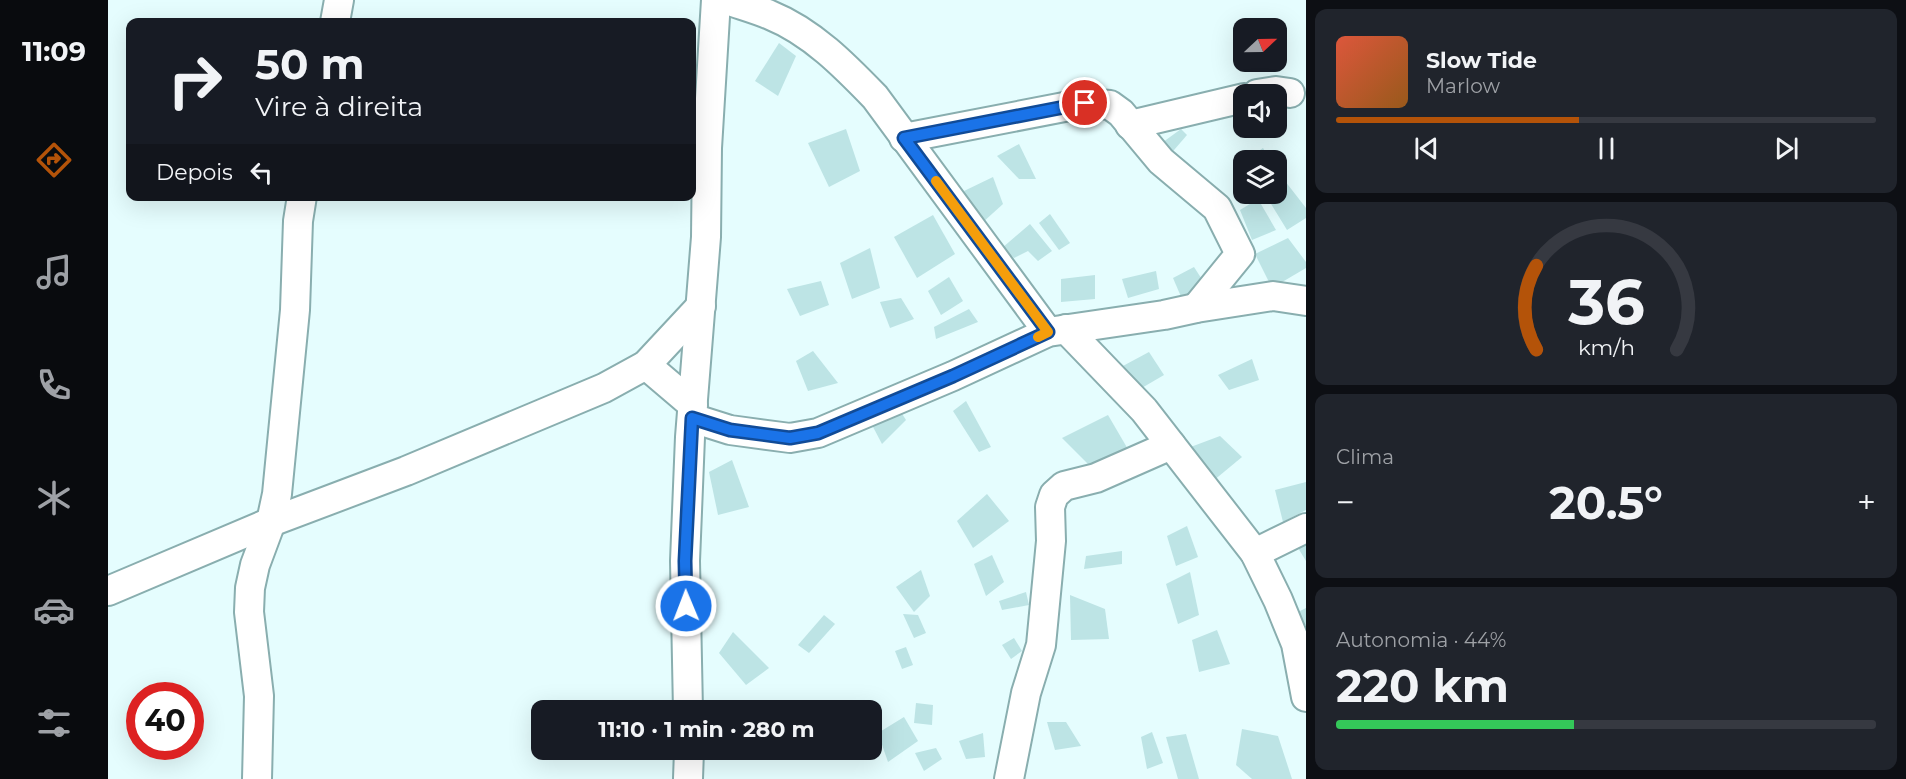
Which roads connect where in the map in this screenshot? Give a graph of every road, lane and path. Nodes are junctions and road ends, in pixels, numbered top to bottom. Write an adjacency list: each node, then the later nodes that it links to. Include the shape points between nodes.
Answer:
1 (339, 0): 4 (street)
2 (715, 2): 3 (street); 12 (street)
3 (774, 8): 9 (street, via 843,64 875,97)
4 (335, 18)
5 (1287, 93): 6 (street)
6 (1290, 93)
7 (1233, 101): 8 (street)
8 (1130, 125): 9 (street, via 1110,105 1085,103); 13 (street, via 1161,161 1217,207 1240,255)
9 (904, 138): 14 (street)
10 (301, 201): 18 (street, via 295,310)
11 (1306, 301): 13 (street, via 1273,296)
12 (701, 306): 15 (street); 16 (street)
13 (1196, 308): 14 (street)
14 (1057, 331): 16 (street, via 818,433 790,438 730,430); 17 (street, via 1144,410)
15 (646, 365): 16 (street); 18 (street, via 604,388 406,471)
16 (692, 411): 23 (street, via 685,561)
17 (1171, 445): 20 (street); 27 (street, via 1096,478 1064,486 1054,495 1041,645 1026,693)
18 (271, 522): 21 (street); 25 (street, via 255,565 249,600 259,696)
19 (1306, 528): 20 (street)
20 (1255, 554): 22 (street, via 1296,644)
21 (108, 591)
22 (1306, 696)
23 (688, 700)
24 (689, 760): 26 (street)
25 (257, 779)
26 (688, 779)
27 (1009, 779)

